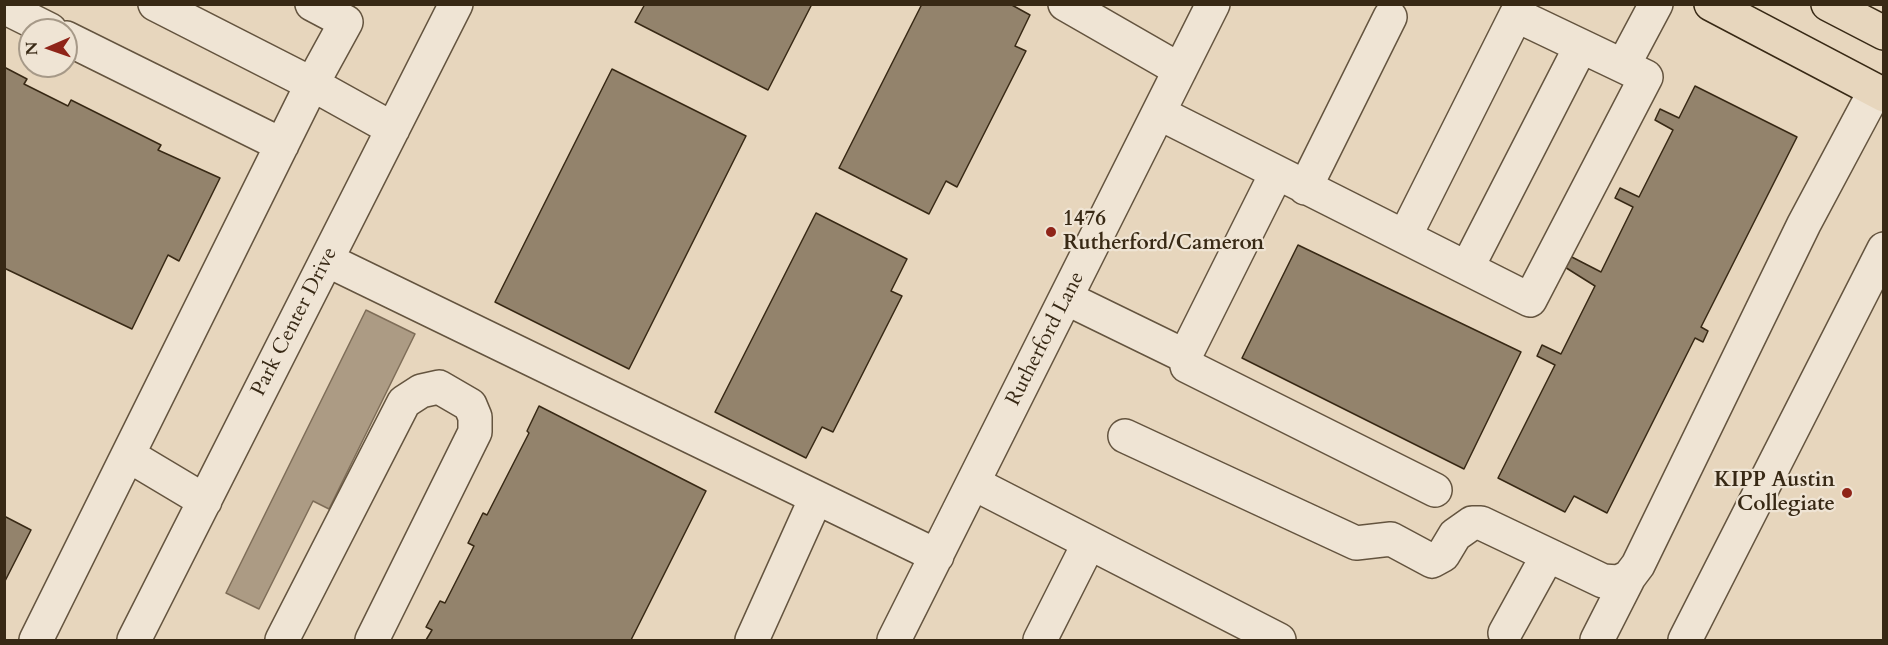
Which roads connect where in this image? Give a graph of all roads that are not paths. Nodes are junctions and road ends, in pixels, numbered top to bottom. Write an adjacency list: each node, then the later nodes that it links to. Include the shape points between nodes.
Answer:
1 (155, 4): 18 (street)
2 (312, 4): 18 (street, via 346,22)
3 (456, 4): 21 (street, Park Center Drive)
4 (1065, 4): 10 (street)
5 (1213, 4): 17 (street, Rutherford Lane)
6 (1656, 4): 16 (street)
7 (1711, 4): 19 (main road)
8 (1828, 4): 13 (main road)
9 (4, 7): 12 (street)
10 (1104, 14): 17 (street, via 1143,51)
11 (1390, 17): 24 (street)
12 (26, 18)
13 (1884, 33)
14 (78, 44): 22 (street)
15 (1581, 45): 16 (street); 25 (street, via 1516,15); 28 (street)
16 (1623, 66): 28 (street, via 1646,77 1530,300)
17 (1180, 70): 20 (street, Rutherford Lane)
18 (312, 84): 21 (street); 22 (street)
19 (1879, 93): 40 (street, via 1804,224)
20 (1158, 113): 23 (street); 29 (street, Rutherford Lane)
21 (393, 129): 27 (street, Park Center Drive)
22 (282, 145): 32 (street)
23 (1276, 174): 24 (street); 30 (street)
24 (1305, 188): 25 (street)
25 (1405, 236): 28 (street)
26 (1884, 249): 51 (street)
27 (327, 260): 35 (street); 36 (street, Park Center Drive)
28 (1467, 268)
29 (1066, 298): 30 (street); 33 (street, Rutherford Lane)
30 (1185, 356): 34 (street, via 1187,366)
31 (1125, 436): 38 (street, via 1356,543 1391,539 1432,561 1443,555 1455,535 1472,523 1481,523)
32 (129, 455): 36 (street); 42 (street)
33 (973, 483): 37 (street); 39 (street, Rutherford Lane)
34 (1435, 490)
35 (816, 498): 39 (street); 46 (street)
36 (205, 501): 43 (street, Park Center Drive)
37 (1089, 543): 48 (street); 49 (street)
38 (1548, 555): 40 (street, via 1603,581 1618,582); 41 (street)
39 (937, 556): 47 (street, Rutherford Lane)
40 (1629, 577): 50 (street)
41 (1505, 633)
42 (36, 640)
43 (134, 640)
44 (282, 640): 45 (street, via 404,402 421,391 439,387 470,405 475,432)
45 (372, 640)
46 (752, 640)
47 (894, 640)
48 (1040, 640)
49 (1279, 640)
50 (1597, 640)
51 (1685, 640)

